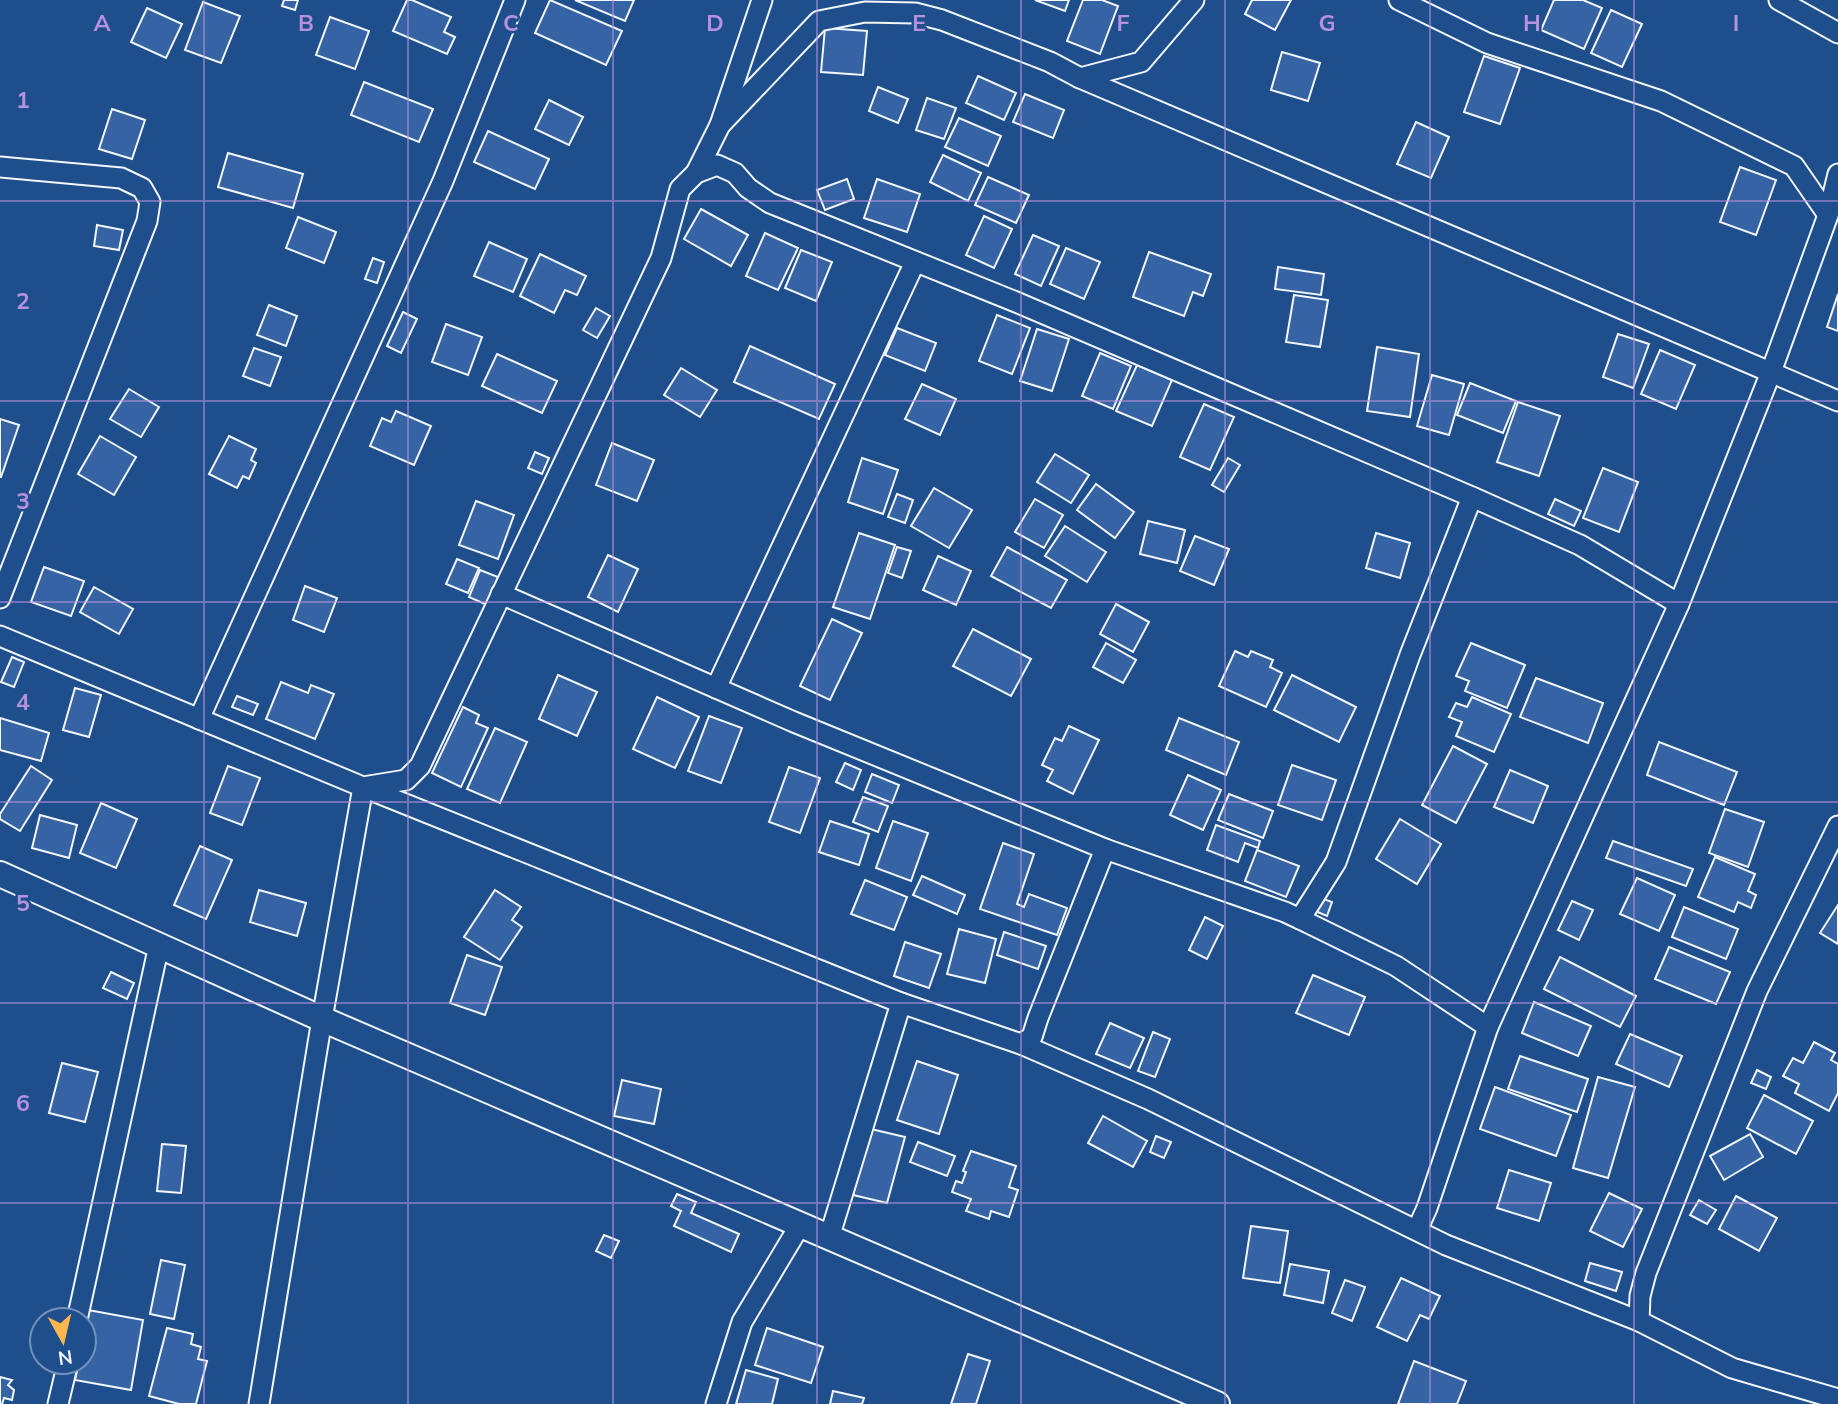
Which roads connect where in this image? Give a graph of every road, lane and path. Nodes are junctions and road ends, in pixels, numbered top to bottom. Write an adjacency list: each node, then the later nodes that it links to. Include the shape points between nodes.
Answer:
1 (515, 0): 24 (street, via 443,181)
2 (762, 0): 10 (street)
3 (880, 0): 7 (street)
4 (1194, 0): 9 (street, via 1142,62)
5 (1399, 0): 14 (street, via 1487,43 1661,101 1794,166)
6 (1779, 0): 8 (street)
7 (915, 13): 9 (street, via 1038,57); 10 (street, via 865,12 818,21)
8 (1838, 33)
9 (1080, 78): 16 (street)
10 (720, 125): 12 (street)
11 (0, 167): 20 (street, via 121,178 142,188 150,202 147,221)
12 (696, 173): 15 (street, via 717,165 735,173 770,203); 19 (street, via 680,189 661,258)
13 (1838, 174): 14 (street)
14 (1828, 215): 16 (street)
15 (915, 262): 18 (street); 23 (street)
16 (1771, 373): 17 (street); 21 (street)
17 (1838, 401)
18 (1472, 497): 21 (street, via 1580,545); 29 (street, via 1336,862)
19 (501, 594): 23 (street); 25 (street, via 420,766 407,780)
20 (0, 598)
21 (1679, 604): 33 (street)
22 (0, 636): 24 (street)
23 (716, 688): 27 (street)
24 (199, 719): 25 (street)
25 (363, 787): 31 (street); 32 (street)
26 (1838, 826): 39 (street, via 1757,991 1646,1273)
27 (1105, 849): 29 (street); 34 (street, via 1032,1037)
28 (0, 874): 30 (street)
29 (1300, 919): 33 (street, via 1396,965)
30 (159, 945): 32 (street); 38 (street)
31 (901, 1003): 34 (street); 37 (street)
32 (322, 1019): 35 (street); 43 (street)
33 (1488, 1027): 36 (street)
34 (1021, 1044): 36 (street, via 1148,1099)
35 (800, 1225): 37 (street); 44 (street, via 742,1322)
36 (1418, 1230): 39 (street)
37 (829, 1238): 45 (street)
38 (80, 1306)
39 (1640, 1321): 41 (street, via 1732,1368)
40 (65, 1376): 42 (street)
41 (1838, 1399)
42 (58, 1404)
43 (259, 1404)
44 (716, 1404)
45 (1217, 1404)

